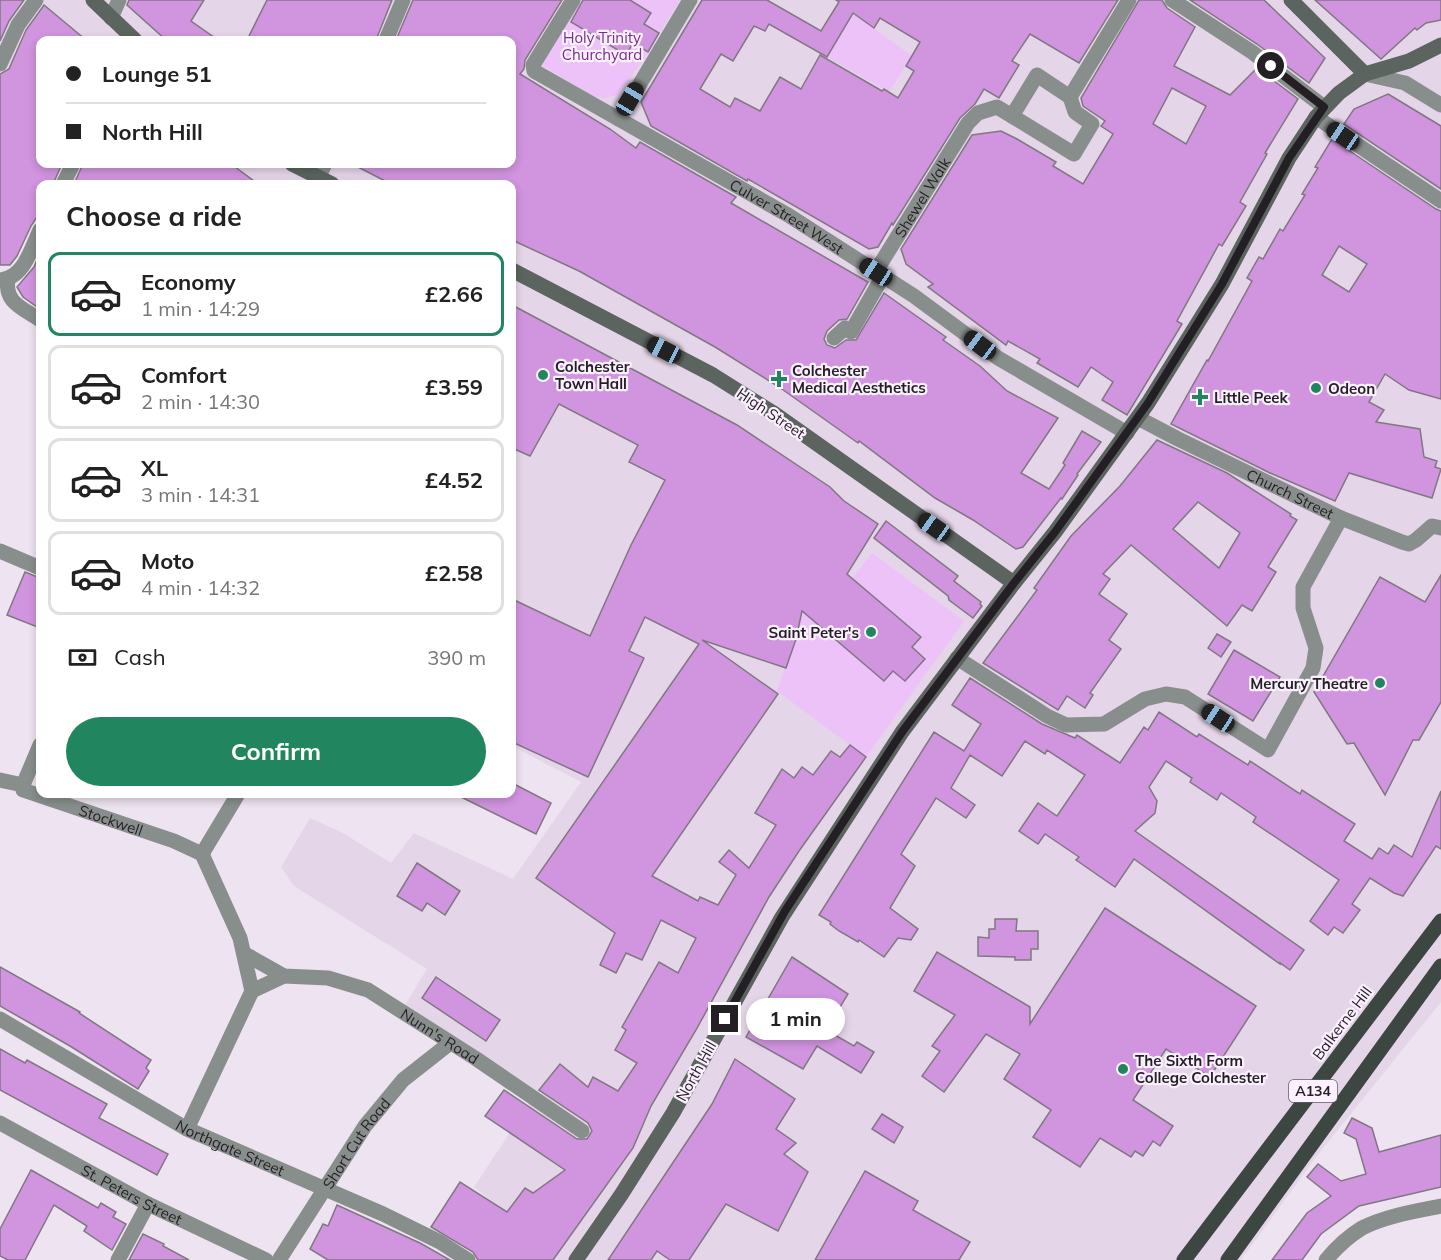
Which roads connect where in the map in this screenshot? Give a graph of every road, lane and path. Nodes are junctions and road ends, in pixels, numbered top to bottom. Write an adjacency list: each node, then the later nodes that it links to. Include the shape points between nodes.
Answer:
1 (36, 0): 14 (street, via 18,25)
2 (93, 0): 10 (street)
3 (119, 0): 10 (street)
4 (403, 0): 12 (street)
5 (573, 0): 20 (street, Culver Street West, via 533,64 534,70)
6 (690, 0): 20 (street)
7 (1129, 0): 16 (street)
8 (1172, 0): 18 (street, via 1252,52)
9 (1291, 0): 15 (street)
10 (111, 18): 11 (street)
11 (131, 36)
12 (388, 36)
13 (1441, 45): 15 (street, via 1409,61)
14 (0, 64)
15 (1365, 74): 17 (street, via 1405,83); 18 (street, North Hill)
16 (1070, 97): 19 (street, via 1037,75); 19 (street, via 1075,112 1092,124 1074,154)
17 (1441, 105)
18 (1320, 112): 23 (street); 30 (street, North Hill, via 1289,158 1197,326)
19 (1012, 116): 26 (street, Shewel Walk, via 997,107 978,113 968,123)
20 (618, 119): 26 (street, Culver Street West, via 778,209)
21 (304, 168): 22 (street)
22 (325, 175)
23 (1441, 201)
24 (36, 239): 27 (street, via 23,267)
25 (516, 272): 36 (street, High Street, via 713,375 762,405)
26 (879, 274): 29 (street, Shewel Walk, via 851,332 846,328); 31 (street, Culver Street West, via 998,358)
27 (4, 279): 28 (street, via 11,300)
28 (36, 317)
29 (834, 338)
30 (1138, 418): 31 (street, North Hill); 32 (street, Church Street)
31 (1127, 433): 36 (street, North Hill)
32 (1341, 518): 33 (street, Church Street, via 1409,544 1432,525); 37 (street, via 1303,587 1303,608 1316,648 1313,668 1268,750 1185,697 1166,694 1145,699 1104,724 1066,725)
33 (1441, 528)
34 (0, 551): 35 (street)
35 (36, 566)
36 (1014, 583): 37 (street, North Hill)
37 (957, 658): 64 (street, North Hill, via 902,732 796,894 673,1113)
38 (36, 754): 40 (street)
39 (0, 780): 40 (street)
40 (23, 785): 41 (street, Stockwell, via 23,790)
41 (36, 794)
42 (47, 798): 44 (street, Stockwell)
43 (236, 798): 44 (street)
44 (202, 854): 46 (street)
45 (1441, 921): 65 (main road, Balkerne Hill / A134)
46 (245, 954): 48 (street); 50 (street)
47 (1441, 966): 51 (main road, A134)
48 (284, 976): 50 (street); 53 (street, Nunn's Road, via 328,978 368,990)
49 (1441, 978): 51 (street)
50 (252, 991): 55 (street)
51 (1416, 1000): 66 (main road, A134)
52 (0, 1019): 55 (street, Northgate Street)
53 (450, 1043): 56 (street, Nunn's Road); 57 (street, Short Cut Road, via 403,1080 365,1126)
54 (0, 1123): 58 (street, St. Peters Street)
55 (187, 1129): 57 (street, Northgate Street)
56 (582, 1131)
57 (325, 1188): 62 (street, Short Cut Road); 63 (street, Northgate Street, via 440,1242)
58 (148, 1204): 60 (street); 61 (street, St. Peters Street)
59 (1441, 1206): 67 (street, via 1362,1228)
60 (118, 1260)
61 (266, 1260)
62 (279, 1260)
63 (468, 1260)
64 (576, 1260)
65 (1184, 1260)
66 (1228, 1260)
67 (1326, 1260)

